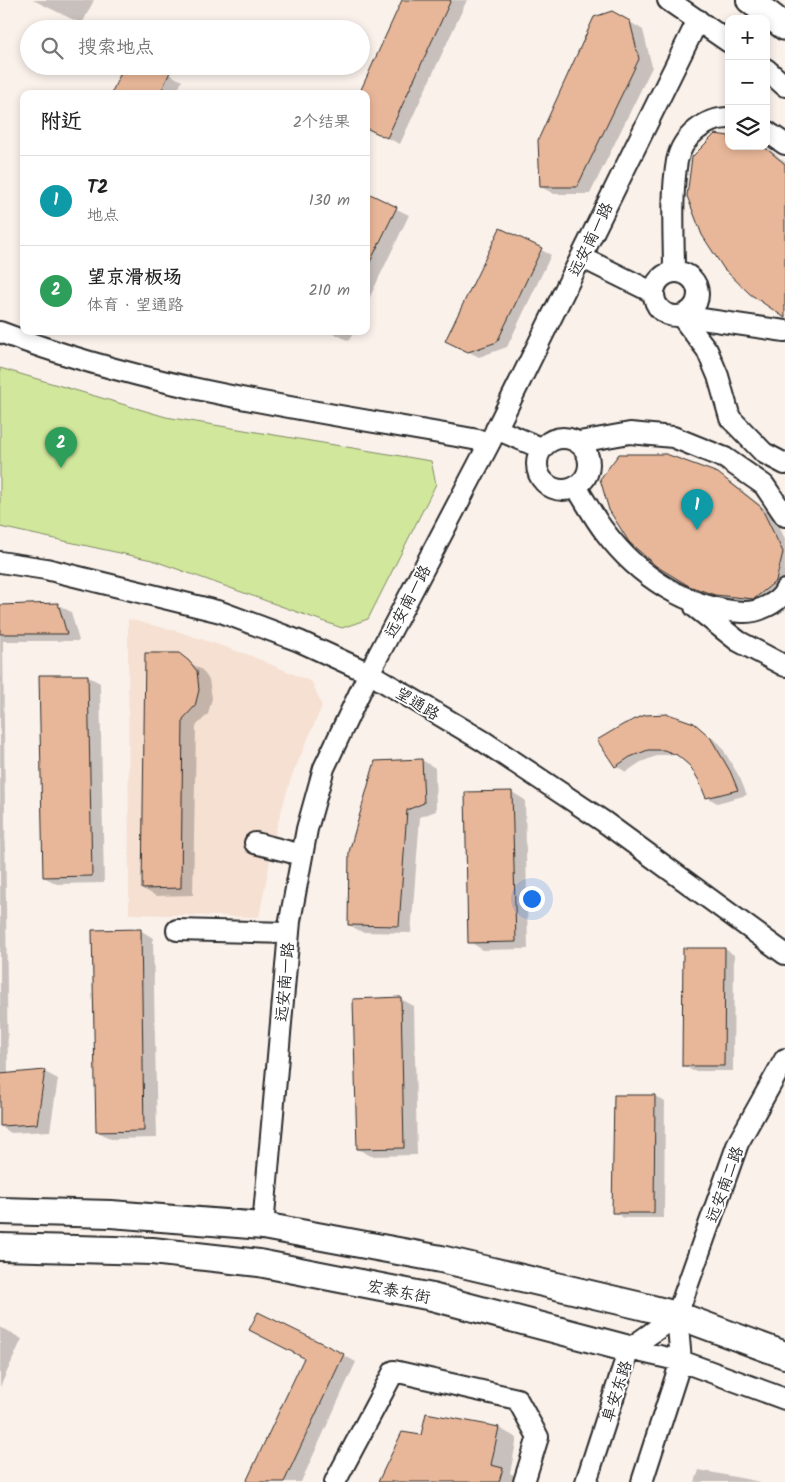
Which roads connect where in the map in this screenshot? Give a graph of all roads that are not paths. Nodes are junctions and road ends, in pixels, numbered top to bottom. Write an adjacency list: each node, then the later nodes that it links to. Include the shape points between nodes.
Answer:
1 (668, 0): 3 (street)
2 (750, 0): 4 (main road)
3 (698, 20): 5 (street); 11 (street, 远安南一路)
4 (785, 27)
5 (725, 39)
6 (770, 73): 7 (street)
7 (785, 86)
8 (725, 119): 12 (street, via 708,121 689,137 677,159)
9 (770, 134): 10 (street)
10 (785, 144)
11 (581, 257): 13 (street); 17 (street, 远安南一路)
12 (674, 272): 13 (street, via 660,279); 14 (street, via 689,276 698,288 697,303)
13 (654, 293): 14 (street, via 662,311)
14 (681, 316): 15 (street); 20 (street, via 707,350 730,418)
15 (785, 331)
16 (0, 332): 17 (street, via 156,381 308,411)
17 (493, 435): 19 (street); 29 (street, 远安南一路)
18 (579, 442): 19 (street, via 563,437 547,442); 22 (street, via 630,433 673,437 725,458); 23 (street, via 585,448 590,464 588,473)
19 (542, 448): 23 (street, via 537,465 543,482 559,490)
20 (764, 454): 21 (street); 22 (street)
21 (785, 464)
22 (751, 476): 24 (street, via 764,485)
23 (576, 487): 27 (street, via 605,533 641,571)
24 (785, 516)
25 (0, 562): 29 (street, 望通路, via 46,569 221,612)
26 (785, 590): 27 (street, via 783,596 754,613 722,611)
27 (682, 597): 28 (street, via 738,641)
28 (785, 666)
29 (368, 673): 31 (street, 远安南一路, via 324,768); 34 (street, 望通路, via 483,741 604,820)
30 (255, 843): 31 (street)
31 (302, 855): 33 (street, 远安南一路)
32 (178, 930): 33 (street)
33 (289, 933): 37 (street, 远安南一路)
34 (785, 954)
35 (785, 1059): 39 (street, 远安南二路, via 738,1143)
36 (0, 1211): 37 (main road, via 111,1214)
37 (263, 1226): 39 (main road, via 441,1259)
38 (0, 1246): 40 (main road, 宏泰东街, via 152,1251 259,1263 432,1297)
39 (677, 1315): 40 (street, 阜安东路); 41 (main road); 42 (street)
40 (629, 1348): 42 (street, 宏泰东街); 46 (street, 阜安东路)
41 (785, 1355)
42 (681, 1361): 43 (street, 宏泰东街); 47 (street)
43 (785, 1399)
44 (335, 1482): 45 (street, via 394,1371 517,1399 538,1437)
45 (524, 1482)
46 (586, 1482)
47 (642, 1482)

